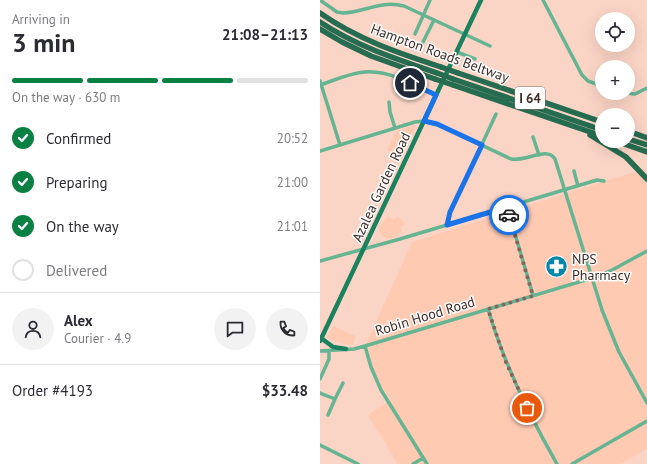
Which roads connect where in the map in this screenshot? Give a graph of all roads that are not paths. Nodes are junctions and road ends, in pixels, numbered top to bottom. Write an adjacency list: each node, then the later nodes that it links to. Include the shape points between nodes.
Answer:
1 (320, 0): 6 (street, via 337,12 343,13 380,3 395,3)
2 (430, 0): 6 (street)
3 (481, 0): 11 (main road, Azalea Garden Road)
4 (542, 0): 19 (street, via 582,75)
5 (320, 13): 25 (highway, Hampton Roads Beltway / I 64, bridge, via 342,28 370,41)
6 (424, 15): 7 (street); 10 (street)
7 (434, 20): 11 (street); 12 (street)
8 (320, 22): 16 (highway, via 372,50)
9 (320, 29): 16 (highway, Hampton Roads Beltway / I 64, via 371,56)
10 (415, 34)
11 (465, 34): 13 (street); 14 (main road, Azalea Garden Road)
12 (422, 44)
13 (490, 46)
14 (457, 52): 15 (street); 22 (main road, Azalea Garden Road)
15 (475, 59)
16 (436, 76): 17 (highway, Hampton Roads Beltway / I 64, bridge)
17 (453, 82): 27 (highway, Hampton Roads Beltway / I 64); 29 (highway)
18 (320, 83): 22 (street, via 360,72 373,72 410,83); 35 (street)
19 (595, 83)
20 (647, 88): 21 (street)
21 (635, 94)
22 (436, 95): 26 (main road, Azalea Garden Road)
23 (389, 102): 28 (street)
24 (496, 114): 36 (street)
25 (595, 120)
26 (424, 121): 28 (street); 36 (street, via 437,124); 49 (main road, Azalea Garden Road)
27 (563, 122): 30 (highway, Hampton Roads Beltway / I 64); 43 (highway, via 573,129 593,136 626,157)
28 (395, 128): 35 (street)
29 (595, 128)
30 (595, 133)
31 (635, 134): 33 (highway)
32 (534, 137): 41 (street)
33 (647, 138)
34 (635, 141): 37 (highway)
35 (340, 145): 39 (street)
36 (482, 145): 41 (street, via 514,159); 48 (street, via 450,212)
37 (647, 145)
38 (635, 148): 40 (highway)
39 (320, 151)
40 (647, 152)
41 (539, 155): 46 (street, via 548,153 554,157)
42 (574, 171): 45 (street)
43 (647, 179)
44 (604, 181): 45 (street, via 597,180)
45 (578, 186): 46 (street)
46 (565, 190): 47 (street); 52 (street)
47 (507, 207): 48 (street); 53 (street)
48 (447, 225): 49 (street)
49 (364, 249): 51 (street); 55 (main road, Azalea Garden Road)
50 (647, 251): 52 (street, Robin Hood Road)
51 (320, 261)
52 (591, 278): 53 (street, Robin Hood Road); 64 (street, via 614,339)
53 (533, 296): 54 (street, Robin Hood Road)
54 (488, 309): 56 (street, Robin Hood Road); 72 (street, via 522,400)
55 (321, 340): 57 (main road)
56 (365, 346): 57 (street, Robin Hood Road); 68 (street, via 381,390)
57 (346, 349): 59 (street, Robin Hood Road)
58 (320, 351): 59 (street, Robin Hood Road)
59 (329, 351): 60 (street, via 328,362)
60 (320, 379)
61 (343, 383): 63 (street)
62 (320, 392): 63 (street)
63 (335, 399): 65 (street)
64 (647, 403)
65 (328, 415)
66 (647, 421): 73 (street)
67 (320, 445): 69 (street)
68 (423, 458): 70 (street); 71 (street)
69 (358, 464)
70 (413, 464)
71 (427, 464)
72 (557, 464)
73 (572, 464)

